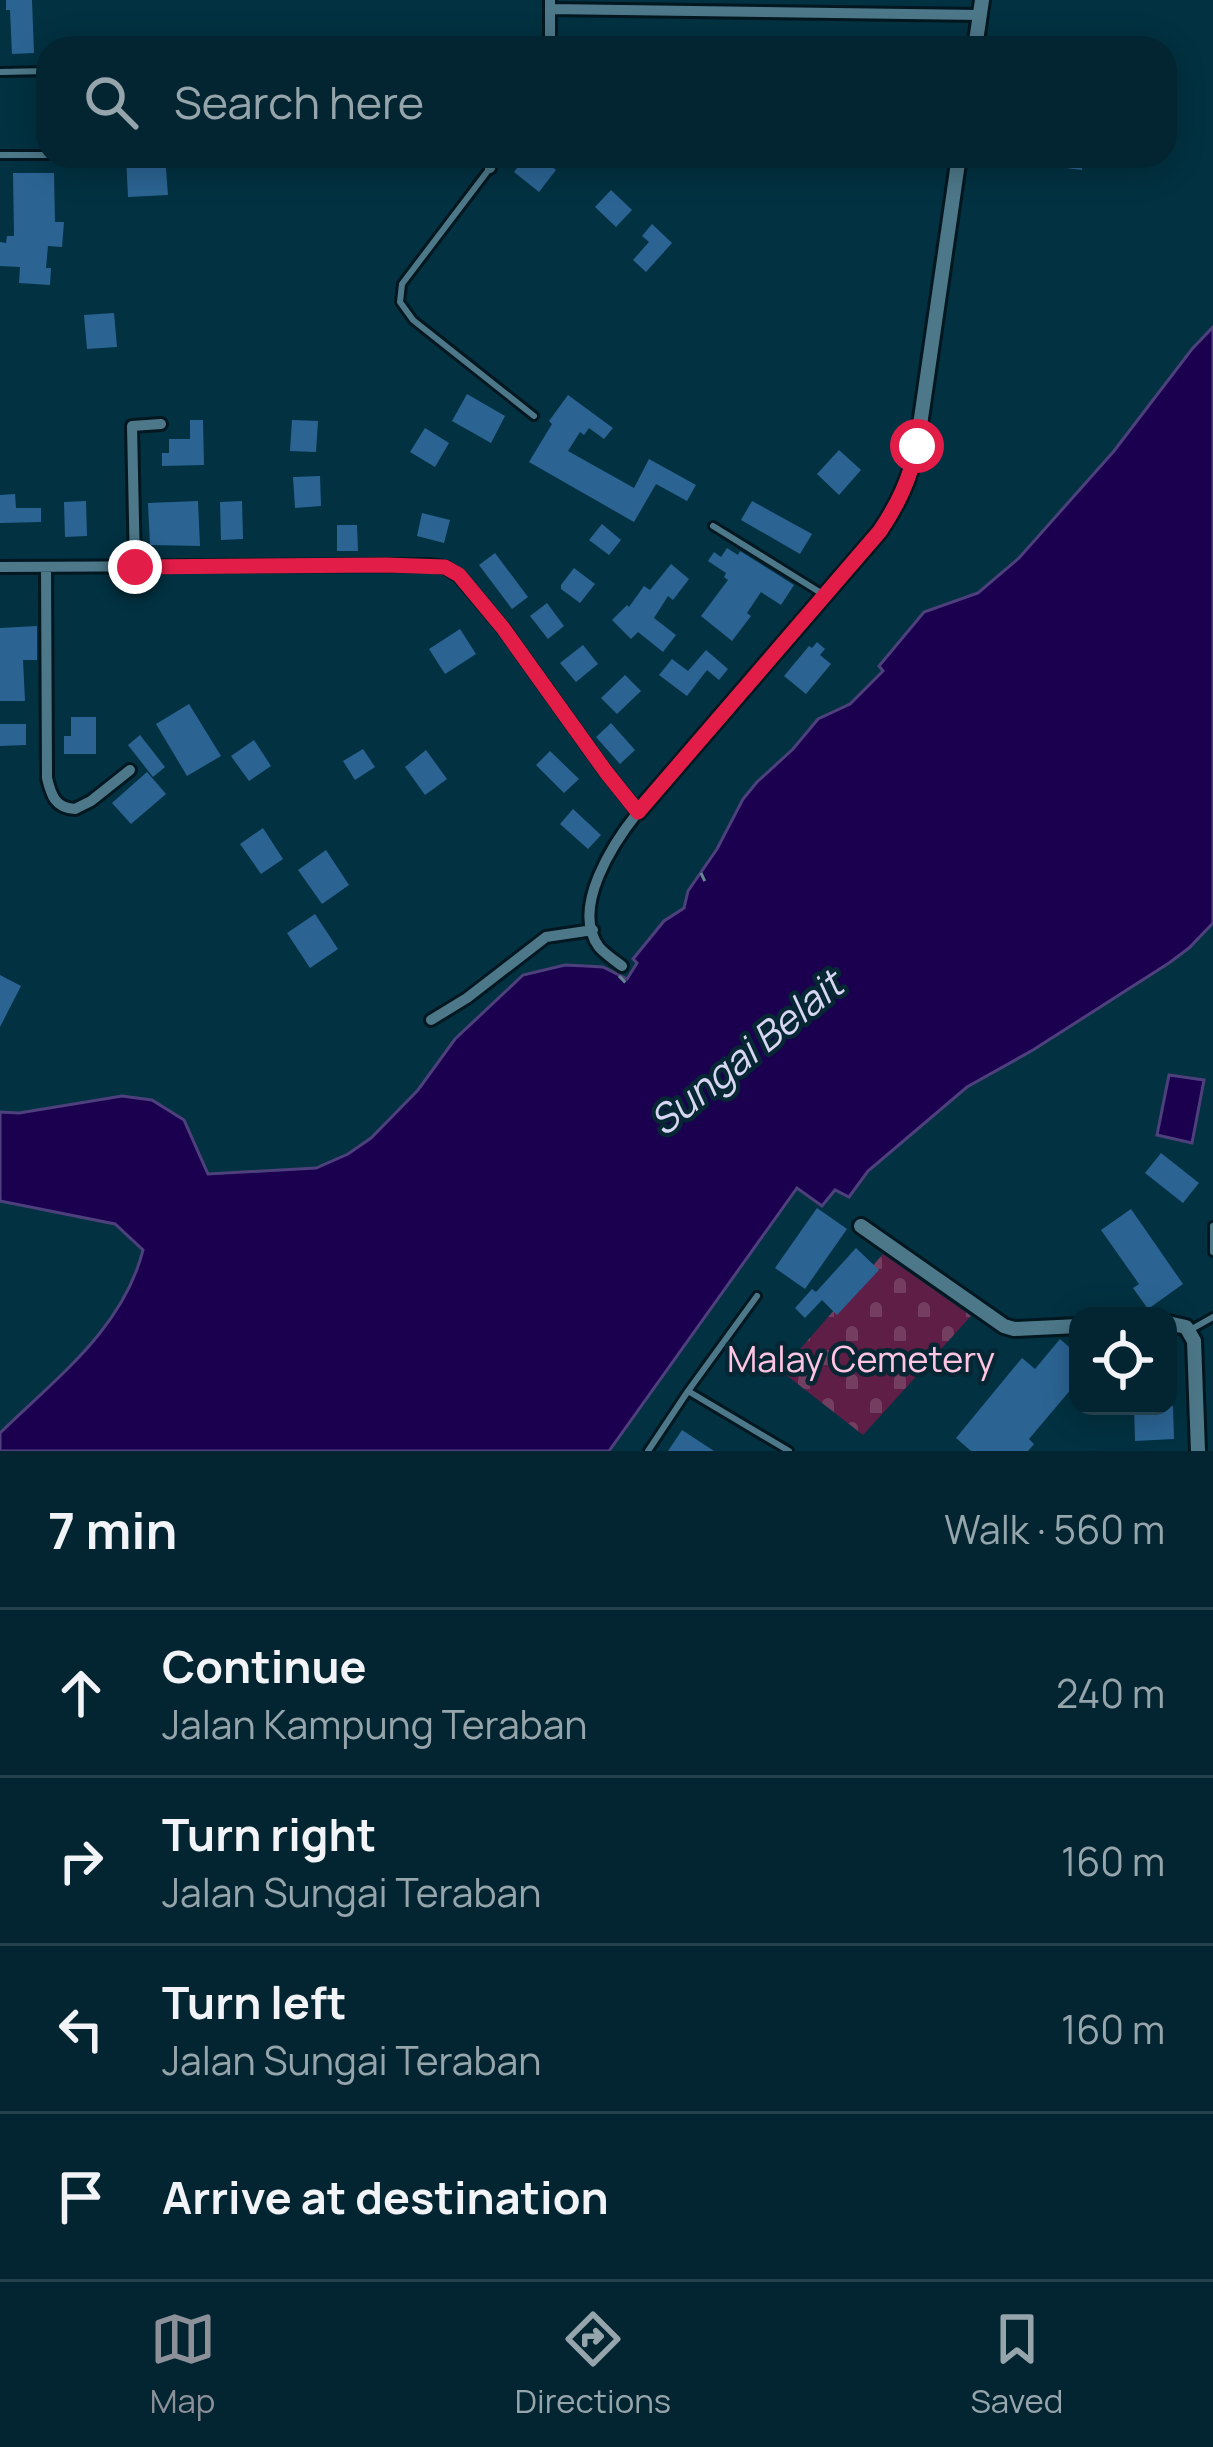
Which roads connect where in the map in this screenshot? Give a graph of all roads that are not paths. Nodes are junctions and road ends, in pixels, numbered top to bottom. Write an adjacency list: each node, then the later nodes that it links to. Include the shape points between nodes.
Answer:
1 (550, 5): 2 (street); 3 (street)
2 (981, 8)
3 (550, 36)
4 (36, 71): 5 (lane)
5 (0, 72)
6 (36, 154): 7 (lane)
7 (0, 155)
8 (488, 168): 10 (lane, via 402,284 400,302)
9 (957, 168): 16 (street, via 911,476 880,531)
10 (534, 416)
11 (161, 424): 15 (street, via 132,426)
12 (713, 526): 16 (lane)
13 (0, 567): 14 (street)
14 (46, 567): 15 (street); 17 (street, via 51,794 75,809)
15 (135, 567): 18 (street, via 445,567 503,628)
16 (824, 595): 18 (street)
17 (130, 770)
18 (638, 812): 19 (street, via 600,870)
19 (592, 930): 20 (street); 21 (street, via 546,937)
20 (620, 970)
21 (431, 1020)
22 (861, 1226): 28 (street, via 1004,1326)
23 (1213, 1226): 24 (lane)
24 (1213, 1252)
25 (757, 1296): 30 (lane)
26 (1213, 1317): 29 (lane)
27 (1177, 1324): 29 (street)
28 (1069, 1326)
29 (1190, 1330): 33 (street)
30 (688, 1391): 31 (lane); 32 (lane)
31 (648, 1451)
32 (789, 1451)
33 (1198, 1451)

